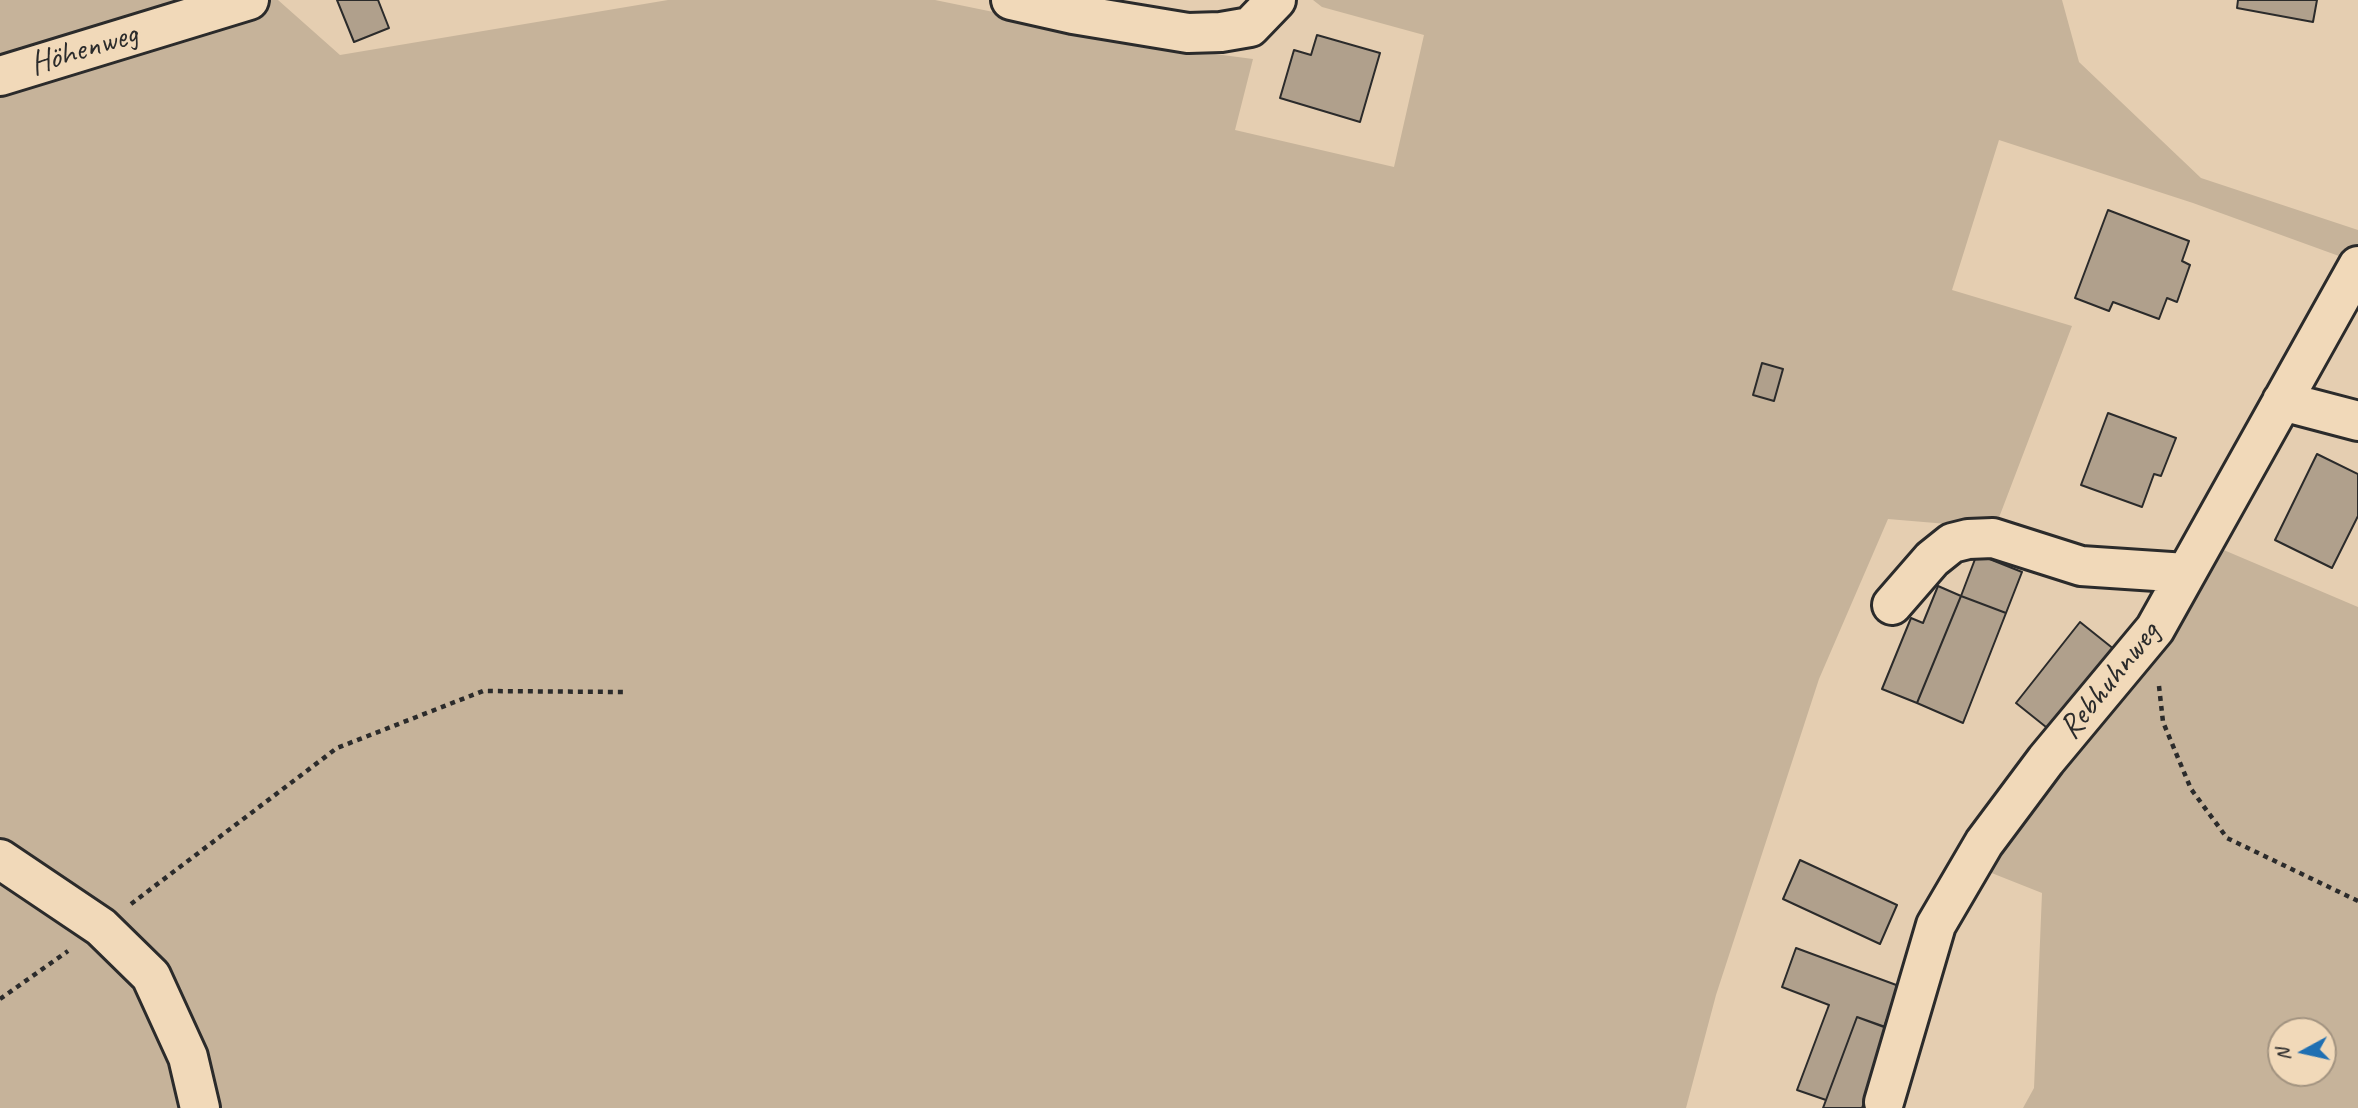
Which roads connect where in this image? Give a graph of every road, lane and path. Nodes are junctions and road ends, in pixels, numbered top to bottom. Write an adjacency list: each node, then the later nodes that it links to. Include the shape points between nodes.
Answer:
1 (249, 0): 4 (street, Höhenweg)
2 (1011, 0): 3 (street, via 1188,33 1250,27)
3 (1276, 0)
4 (0, 76)
5 (2358, 266): 6 (street, Rebhuhnweg)
6 (2282, 401): 7 (street); 8 (street, Rebhuhnweg)
7 (2358, 421)
8 (2186, 573): 9 (street, via 2081,566 1993,538 1968,539 1952,543 1932,559); 10 (street, Rebhuhnweg)
9 (1892, 605)
10 (2155, 629): 13 (path, via 2163,722 2191,789 2227,838); 16 (street, Rebhuhnweg, via 1984,843 1936,925)
11 (624, 692): 14 (path, via 483,691 337,748)
12 (0, 859): 14 (street)
13 (2358, 901)
14 (101, 927): 15 (path); 17 (street, via 151,976 188,1056)
15 (0, 999)
16 (1884, 1102)
17 (200, 1108)

